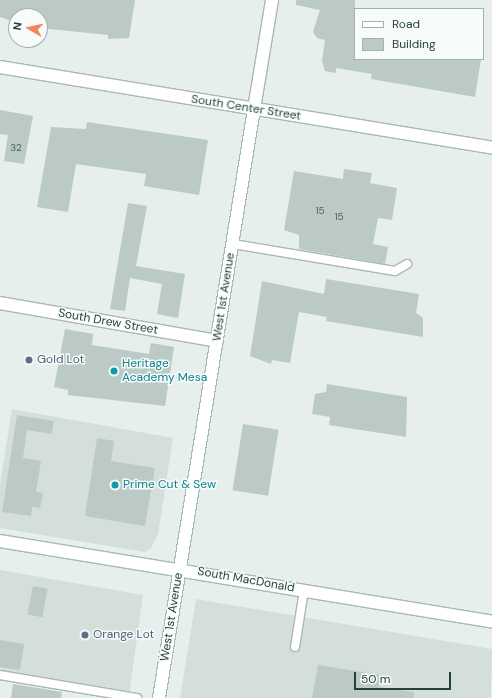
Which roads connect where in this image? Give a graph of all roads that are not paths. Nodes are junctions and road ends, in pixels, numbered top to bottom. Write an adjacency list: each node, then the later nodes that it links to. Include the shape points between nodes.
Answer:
1 (272, 0): 3 (street, West 1st Avenue)
2 (0, 67): 3 (street, South Center Street)
3 (254, 109): 4 (street, South Center Street); 5 (street, West 1st Avenue)
4 (492, 148)
5 (233, 244): 6 (lane, via 395,271); 8 (street, West 1st Avenue)
6 (407, 264)
7 (0, 303): 8 (street, South Drew Street)
8 (217, 341): 10 (street, West 1st Avenue)
9 (0, 541): 10 (street, South MacDonald)
10 (180, 569): 11 (street, South MacDonald); 16 (street, West 1st Avenue)
11 (304, 590): 12 (street, South MacDonald); 13 (lane)
12 (492, 622)
13 (295, 647)
14 (0, 675): 15 (lane)
15 (137, 698)
16 (159, 698)

